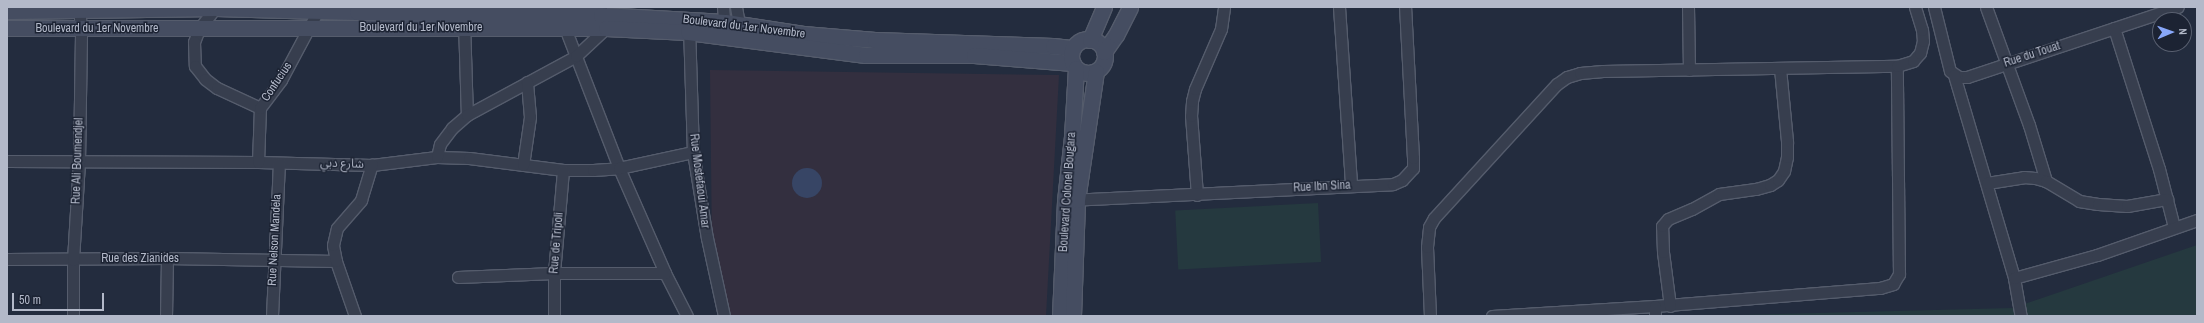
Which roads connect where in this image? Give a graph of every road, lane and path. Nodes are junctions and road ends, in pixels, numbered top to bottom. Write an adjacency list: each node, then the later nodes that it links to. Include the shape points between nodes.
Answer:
1 (723, 7): 29 (street)
2 (736, 7): 29 (street)
3 (1104, 7): 30 (main road)
4 (1130, 7): 32 (main road)
5 (1224, 7): 57 (street, via 1222,29 1192,101)
6 (1339, 7): 56 (street)
7 (1405, 7): 56 (street, Rue Ibn Sina, via 1413,168 1402,180 1393,184)
8 (1688, 7): 39 (street)
9 (1915, 7): 36 (street, via 1922,30 1920,53 1913,61)
10 (1934, 7): 40 (street, via 1950,71)
11 (1986, 7): 34 (street)
12 (2178, 7): 26 (street, Rue du Touat)
13 (78, 8): 14 (main road, Boulevard du 1er Novembre); 17 (main road, Boulevard du 1er Novembre); 27 (street, Rue Ali Boumendjel)
14 (216, 8): 15 (main road, Boulevard du 1er Novembre); 28 (street)
15 (319, 8): 18 (main road, Boulevard du 1er Novembre, via 357,12); 22 (street, Confucius)
16 (503, 10): 18 (main road, Boulevard du 1er Novembre); 19 (main road, Boulevard du 1er Novembre); 24 (street)
17 (7, 11)
18 (464, 12): 23 (street)
19 (603, 17): 20 (main road, Boulevard du 1er Novembre); 25 (main road, Boulevard du 1er Novembre); 33 (street)
20 (689, 26): 29 (main road, Boulevard du 1er Novembre); 44 (street, Rue Mostefaoui Amar)
21 (7, 28): 27 (main road, Boulevard du 1er Novembre)
22 (310, 28): 23 (main road, Boulevard du 1er Novembre); 28 (main road, Boulevard du 1er Novembre); 42 (street, Confucius, via 281,80)
23 (463, 28): 24 (main road, Boulevard du 1er Novembre); 43 (street)
24 (506, 28): 25 (main road, Boulevard du 1er Novembre)
25 (565, 28): 33 (street)
26 (2114, 28): 34 (street, Rue du Touat); 58 (street)
27 (81, 29): 28 (main road, Boulevard du 1er Novembre); 47 (street, Rue Ali Boumendjel)
28 (199, 29): 42 (street, via 194,47 198,72 228,94)
29 (733, 30): 31 (main road, Boulevard du 1er Novembre, via 871,40); 35 (main road, Boulevard du 1er Novembre, via 866,55 974,55)
30 (1090, 40): 31 (main road, via 1080,41); 32 (main road, via 1099,44)
31 (1073, 48): 35 (main road, via 1071,53)
32 (1104, 52): 38 (main road, via 1103,62)
33 (576, 56): 41 (street); 52 (street)
34 (2007, 64): 40 (street, Rue du Touat, via 1967,77); 54 (street)
35 (1074, 66): 38 (main road, via 1085,73); 59 (main road, Boulevard Colonel Bougara)
36 (1897, 66): 37 (street); 71 (street, via 1899,274 1893,284 1880,288)
37 (1780, 68): 39 (street); 71 (street, via 1787,141 1784,171 1778,180 1770,185 1719,194 1668,219 1662,226)
38 (1096, 70): 59 (main road, Boulevard Colonel Bougara)
39 (1689, 70): 83 (street, via 1580,73 1567,77 1557,84 1434,218 1429,228 1428,247)
40 (1954, 75): 55 (street)
41 (527, 82): 43 (street); 51 (street, via 530,117)
42 (260, 108): 48 (street, Confucius)
43 (467, 115): 45 (street, via 452,128 440,144)
44 (693, 152): 52 (street, شارع دبي); 80 (street, Rue Mostefaoui Amar, via 707,238)
45 (437, 156): 50 (street, شارع دبي); 51 (street, شارع دبي)
46 (7, 161): 47 (street, شارع دبي)
47 (79, 162): 48 (street, شارع دبي); 64 (street, Rue Ali Boumendjel)
48 (258, 162): 49 (street, شارع دبي)
49 (279, 163): 50 (street, شارع دبي); 65 (street, Rue Nelson Mandela)
50 (372, 165): 66 (street, via 362,200 337,228 333,245)
51 (523, 165): 53 (street, شارع دبي)
52 (619, 168): 53 (street, شارع دبي); 68 (street)
53 (563, 170): 67 (street, Rue de Tripoli)
54 (2046, 181): 55 (street, via 2024,177); 58 (street, via 2079,201 2098,204 2127,206)
55 (1987, 184): 70 (street)
56 (1351, 185): 57 (street, Rue Ibn Sina)
57 (1197, 195): 59 (street, Rue Ibn Sina)
58 (2167, 199): 61 (street)
59 (1071, 200): 81 (main road, Boulevard Colonel Bougara); 82 (main road, Boulevard Colonel Bougara)
60 (2197, 220): 61 (street)
61 (2174, 227): 70 (street, via 2097,255)
62 (167, 258): 64 (street, Rue des Zianides); 65 (street, Rue des Zianides); 75 (street)
63 (7, 259): 64 (street, Rue des Zianides)
64 (73, 260): 74 (street, Rue Ali Boumendjel)
65 (273, 260): 66 (street, Rue des Zianides); 76 (street, Rue Nelson Mandela)
66 (336, 261): 77 (street)
67 (554, 273): 68 (street); 69 (street); 78 (street, Rue de Tripoli)
68 (665, 273): 79 (street)
69 (458, 277)
70 (2014, 278): 85 (street)
71 (1670, 306): 72 (street)
72 (1655, 311): 73 (street)
73 (1614, 312): 84 (street)
74 (73, 316)
75 (166, 316)
76 (272, 316)
77 (355, 316)
78 (554, 316)
79 (687, 316)
80 (724, 316)
81 (1060, 316)
82 (1073, 316)
83 (1430, 316)
84 (1492, 316)
85 (2021, 316)

